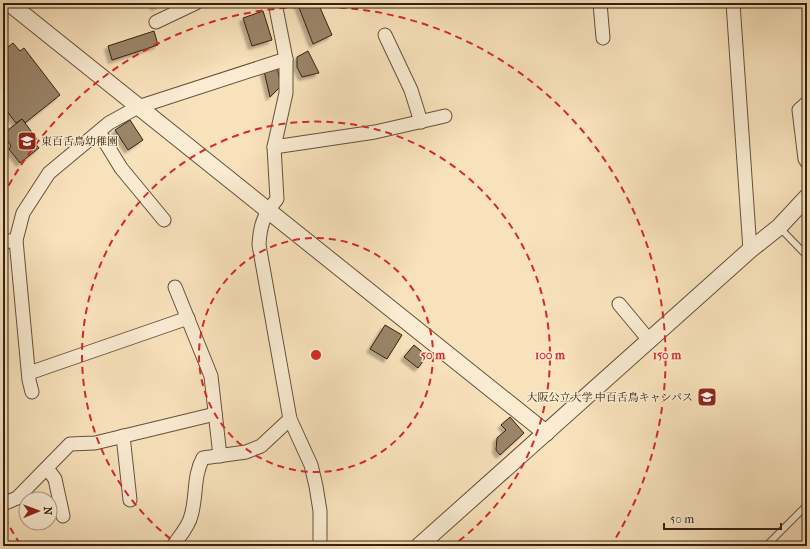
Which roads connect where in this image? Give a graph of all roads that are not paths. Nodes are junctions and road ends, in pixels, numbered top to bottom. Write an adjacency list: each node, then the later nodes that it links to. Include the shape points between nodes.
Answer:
1 (9, 3): 11 (street)
2 (196, 3): 6 (street)
3 (275, 3): 9 (street)
4 (600, 3): 8 (street)
5 (733, 3): 23 (street)
6 (156, 22)
7 (385, 35): 13 (street, via 411,90)
8 (603, 38)
9 (286, 59): 11 (street); 15 (street, via 286,93)
10 (807, 103): 16 (street, via 799,110)
11 (138, 106): 14 (street, via 109,122); 18 (street)
12 (445, 116): 13 (street)
13 (421, 122): 15 (street, via 376,132)
14 (99, 132): 19 (street, via 121,168); 21 (street, via 49,173 23,213)
15 (274, 147): 18 (street, via 277,199)
16 (807, 162)
17 (807, 197): 20 (street)
18 (268, 210): 32 (street, via 260,226 259,244); 33 (street)
19 (164, 220)
20 (779, 227): 23 (street); 24 (lane)
21 (16, 240): 22 (street); 29 (street)
22 (3, 242)
23 (750, 250): 28 (street)
24 (807, 256)
25 (175, 287): 27 (street)
26 (619, 304): 28 (street)
27 (188, 318): 29 (street); 31 (street, via 211,376)
28 (649, 340): 33 (street)
29 (29, 373): 30 (street)
30 (32, 392)
31 (215, 414): 34 (street); 35 (street)
32 (290, 419): 35 (street, via 261,446 246,452); 42 (street, via 312,465 320,511)
33 (546, 433): 43 (street)
34 (123, 436): 36 (street, via 95,443 70,444); 37 (street)
35 (220, 456): 41 (street, via 203,458 198,466 191,517)
36 (47, 468): 38 (street, via 17,498); 40 (street, via 55,479)
37 (130, 500)
38 (3, 504)
39 (807, 505): 44 (lane)
40 (63, 516)
41 (173, 546)
42 (320, 546)
43 (419, 546)
44 (766, 546)

